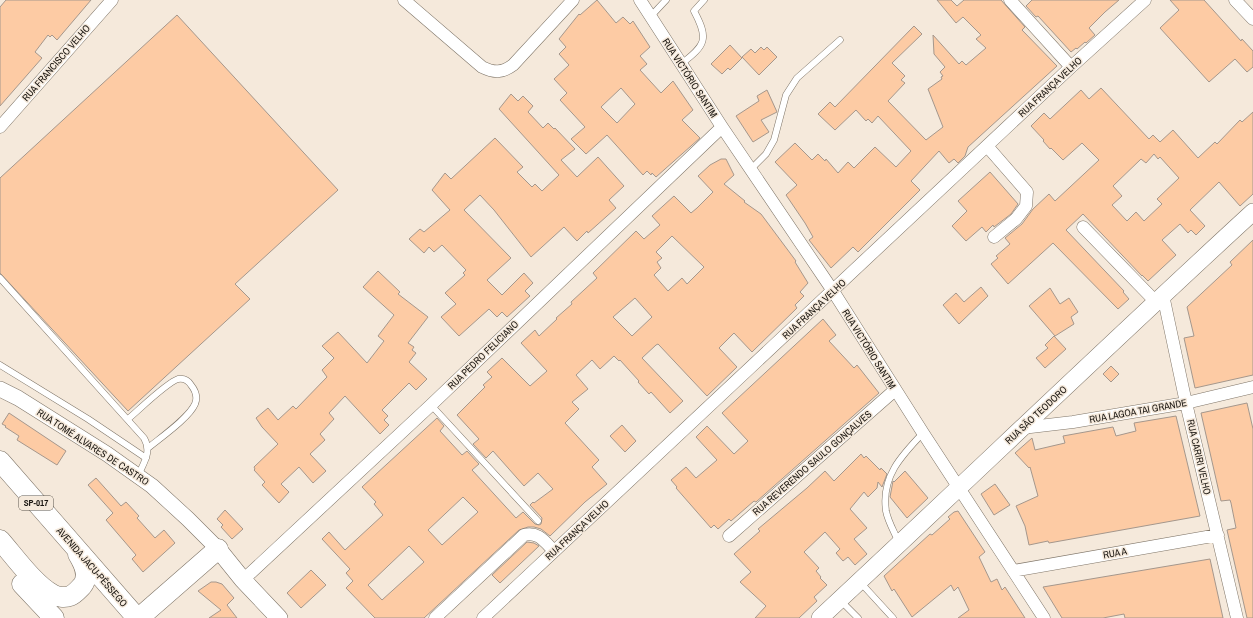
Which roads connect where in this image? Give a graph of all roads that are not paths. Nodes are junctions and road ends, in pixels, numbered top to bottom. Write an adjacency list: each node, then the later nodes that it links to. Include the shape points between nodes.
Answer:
1 (112, 0): 15 (street, RUA FRANCISCO VELHO)
2 (404, 0): 3 (street, via 482,67 497,72 513,65)
3 (573, 0)
4 (640, 0): 10 (street, RUA VICTÓRIO SANTIM)
5 (666, 0): 10 (lane)
6 (704, 0): 13 (lane, via 694,12 703,28 704,38 695,53)
7 (1010, 0): 14 (street)
8 (1145, 0): 14 (street, RUA FRANÇA VELHO)
9 (1237, 0): 11 (street)
10 (651, 16): 13 (street, RUA VICTÓRIO SANTIM)
11 (1253, 19)
12 (840, 40): 18 (lane, via 797,78 786,95 774,140 766,154)
13 (681, 64): 16 (street, RUA VICTÓRIO SANTIM)
14 (1071, 67): 17 (street, RUA FRANÇA VELHO)
15 (0, 127)
16 (722, 127): 18 (street, RUA VICTÓRIO SANTIM); 30 (street, RUA PEDRO FELICIANO)
17 (987, 146): 21 (street, via 1027,192 1026,206 1016,219); 23 (street, RUA FRANÇA VELHO)
18 (750, 170): 23 (street, RUA VICTÓRIO SANTIM)
19 (1253, 212): 24 (main road, RUA SÃO TEODORO)
20 (1083, 227): 24 (street)
21 (994, 237)
22 (0, 278): 31 (lane)
23 (833, 291): 28 (street, RUA VICTÓRIO SANTIM); 46 (street, RUA FRANÇA VELHO)
24 (1159, 298): 29 (street, RUA CARIRI VELHO); 32 (main road, RUA SÃO TEODORO)
25 (0, 365): 35 (lane)
26 (1253, 387): 29 (street, RUA LAGOA TAI GRANDE)
27 (0, 389): 37 (street, RUA TOMÉ ALVARES DE CASTRO, via 107,454)
28 (895, 390): 33 (street, RUA VICTÓRIO SANTIM); 41 (street, RUA REVERENDO SAULO GONÇALVES)
29 (1186, 403): 32 (street, RUA LAGOA TAI GRANDE); 40 (street, RUA CARIRI VELHO)
30 (432, 405): 39 (lane); 49 (street, RUA PEDRO FELICIANO)
31 (128, 419): 34 (lane, via 144,438); 34 (lane, via 176,380 184,379 195,389 195,404 188,414)
32 (1022, 428): 38 (main road, RUA SÃO TEODORO)
33 (923, 433): 38 (street, RUA VICTÓRIO SANTIM); 44 (lane, via 904,453 888,481 886,512)
34 (148, 448): 35 (lane)
35 (146, 458): 37 (lane)
36 (0, 461): 43 (highway, AVENIDA JACU-PÊSSEGO / SP-017)
37 (138, 476): 45 (street, RUA TOMÉ ALVARES DE CASTRO, via 183,514)
38 (959, 488): 44 (main road, RUA SÃO TEODORO); 48 (street, RUA VICTÓRIO SANTIM)
39 (538, 521)
40 (1218, 535): 48 (street, RUA A); 61 (street, RUA CARIRI VELHO)
41 (729, 536)
42 (0, 540): 43 (highway, via 43,588 60,597 75,594 86,578 82,560)
43 (72, 544): 53 (highway, AVENIDA JACU-PÊSSEGO / SP-017)
44 (899, 545): 50 (main road, RUA SÃO TEODORO)
45 (218, 549): 49 (main road, RUA TOMÉ ALVARES DE CASTRO); 53 (highway)
46 (554, 551): 55 (street, via 538,535 524,534); 56 (street, RUA FRANÇA VELHO)
47 (0, 558): 52 (highway)
48 (1013, 572): 60 (street, RUA VICTÓRIO SANTIM)
49 (243, 580): 54 (main road, RUA TOMÉ ALVARES DE CASTRO)
50 (860, 582): 51 (main road, RUA SÃO TEODORO); 59 (lane)
51 (840, 599): 57 (main road, RUA SÃO TEODORO); 58 (lane)
52 (54, 618)
53 (138, 618)
54 (279, 618)
55 (435, 618)
56 (483, 618)
57 (820, 618)
58 (858, 618)
59 (893, 618)
60 (1044, 618)
61 (1237, 618)

